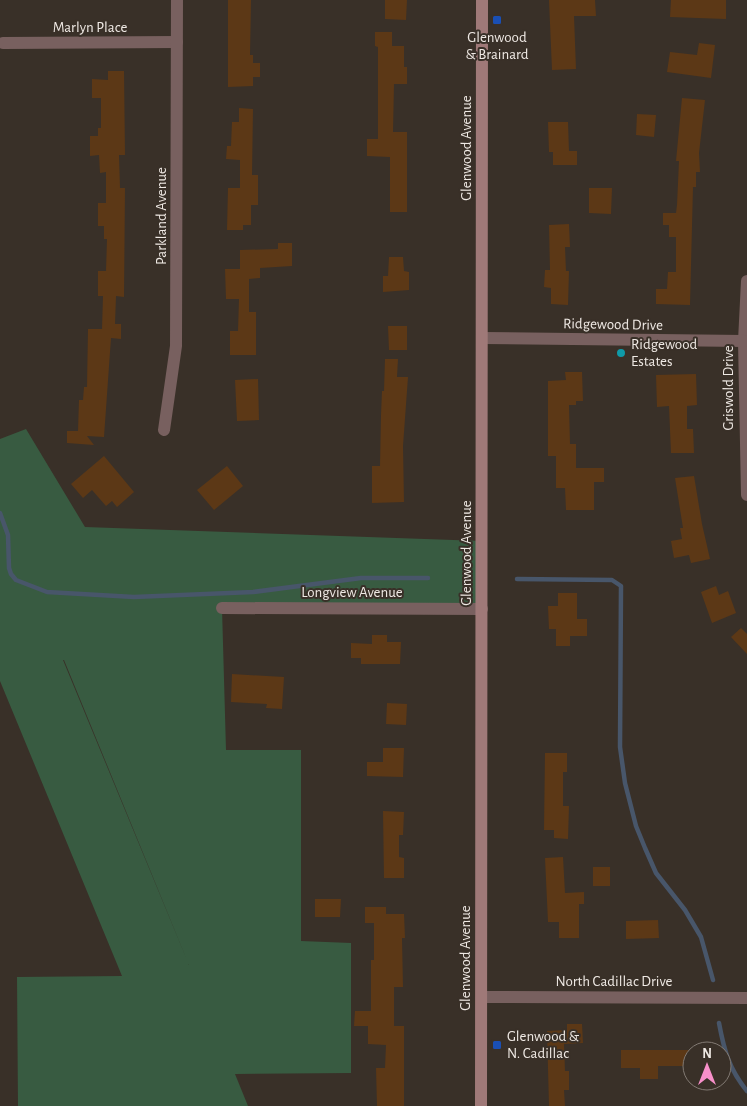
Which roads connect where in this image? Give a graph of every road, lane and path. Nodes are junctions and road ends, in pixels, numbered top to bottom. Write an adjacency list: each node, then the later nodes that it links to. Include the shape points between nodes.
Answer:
1 (177, 0): 3 (street, Parkland Avenue)
2 (482, 0): 6 (street, Glenwood Avenue)
3 (177, 42): 4 (street, Marlyn Place); 8 (street, Parkland Avenue, via 176,346)
4 (3, 43)
5 (747, 281): 7 (street, Griswold Drive)
6 (482, 338): 7 (street, Ridgewood Drive); 11 (street, Glenwood Avenue)
7 (744, 341): 9 (street, Griswold Drive)
8 (164, 430)
9 (747, 495)
10 (222, 608): 11 (street, Longview Avenue)
11 (482, 609): 12 (street, Glenwood Avenue)
12 (482, 997): 13 (street, North Cadillac Drive); 14 (street, Glenwood Avenue)
13 (747, 998)
14 (481, 1106)

